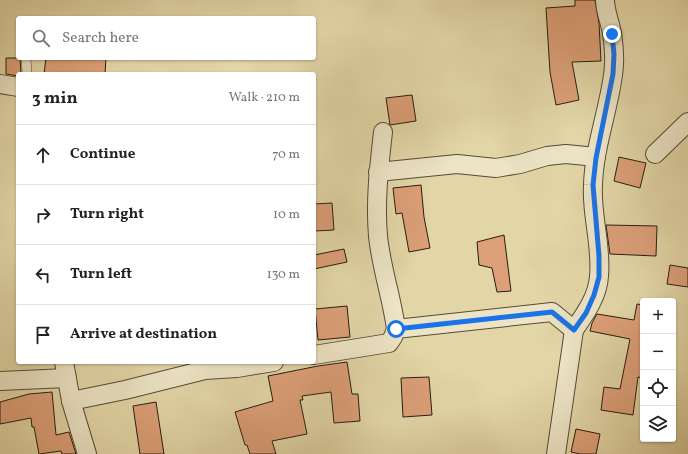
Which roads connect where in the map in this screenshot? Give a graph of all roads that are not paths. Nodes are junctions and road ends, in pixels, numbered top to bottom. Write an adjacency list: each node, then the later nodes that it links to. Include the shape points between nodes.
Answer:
1 (605, 0): 9 (street, via 612,34 613,74)
2 (26, 60): 3 (lane)
3 (27, 72)
4 (0, 84): 5 (street)
5 (16, 87)
6 (688, 122): 8 (street)
7 (383, 132): 10 (street)
8 (655, 154)
9 (596, 158): 10 (street, via 566,154 496,168 457,164); 12 (street, via 593,185 599,277 586,313)
10 (378, 172): 11 (street, via 378,238)
11 (396, 329): 12 (street, via 552,312); 13 (street, via 388,343)
12 (574, 330): 20 (street)
13 (316, 355)
14 (249, 364): 15 (street)
15 (236, 365): 18 (street)
16 (66, 370): 17 (street); 18 (street)
17 (0, 381)
18 (71, 401): 19 (street)
19 (87, 454)
20 (556, 454)

